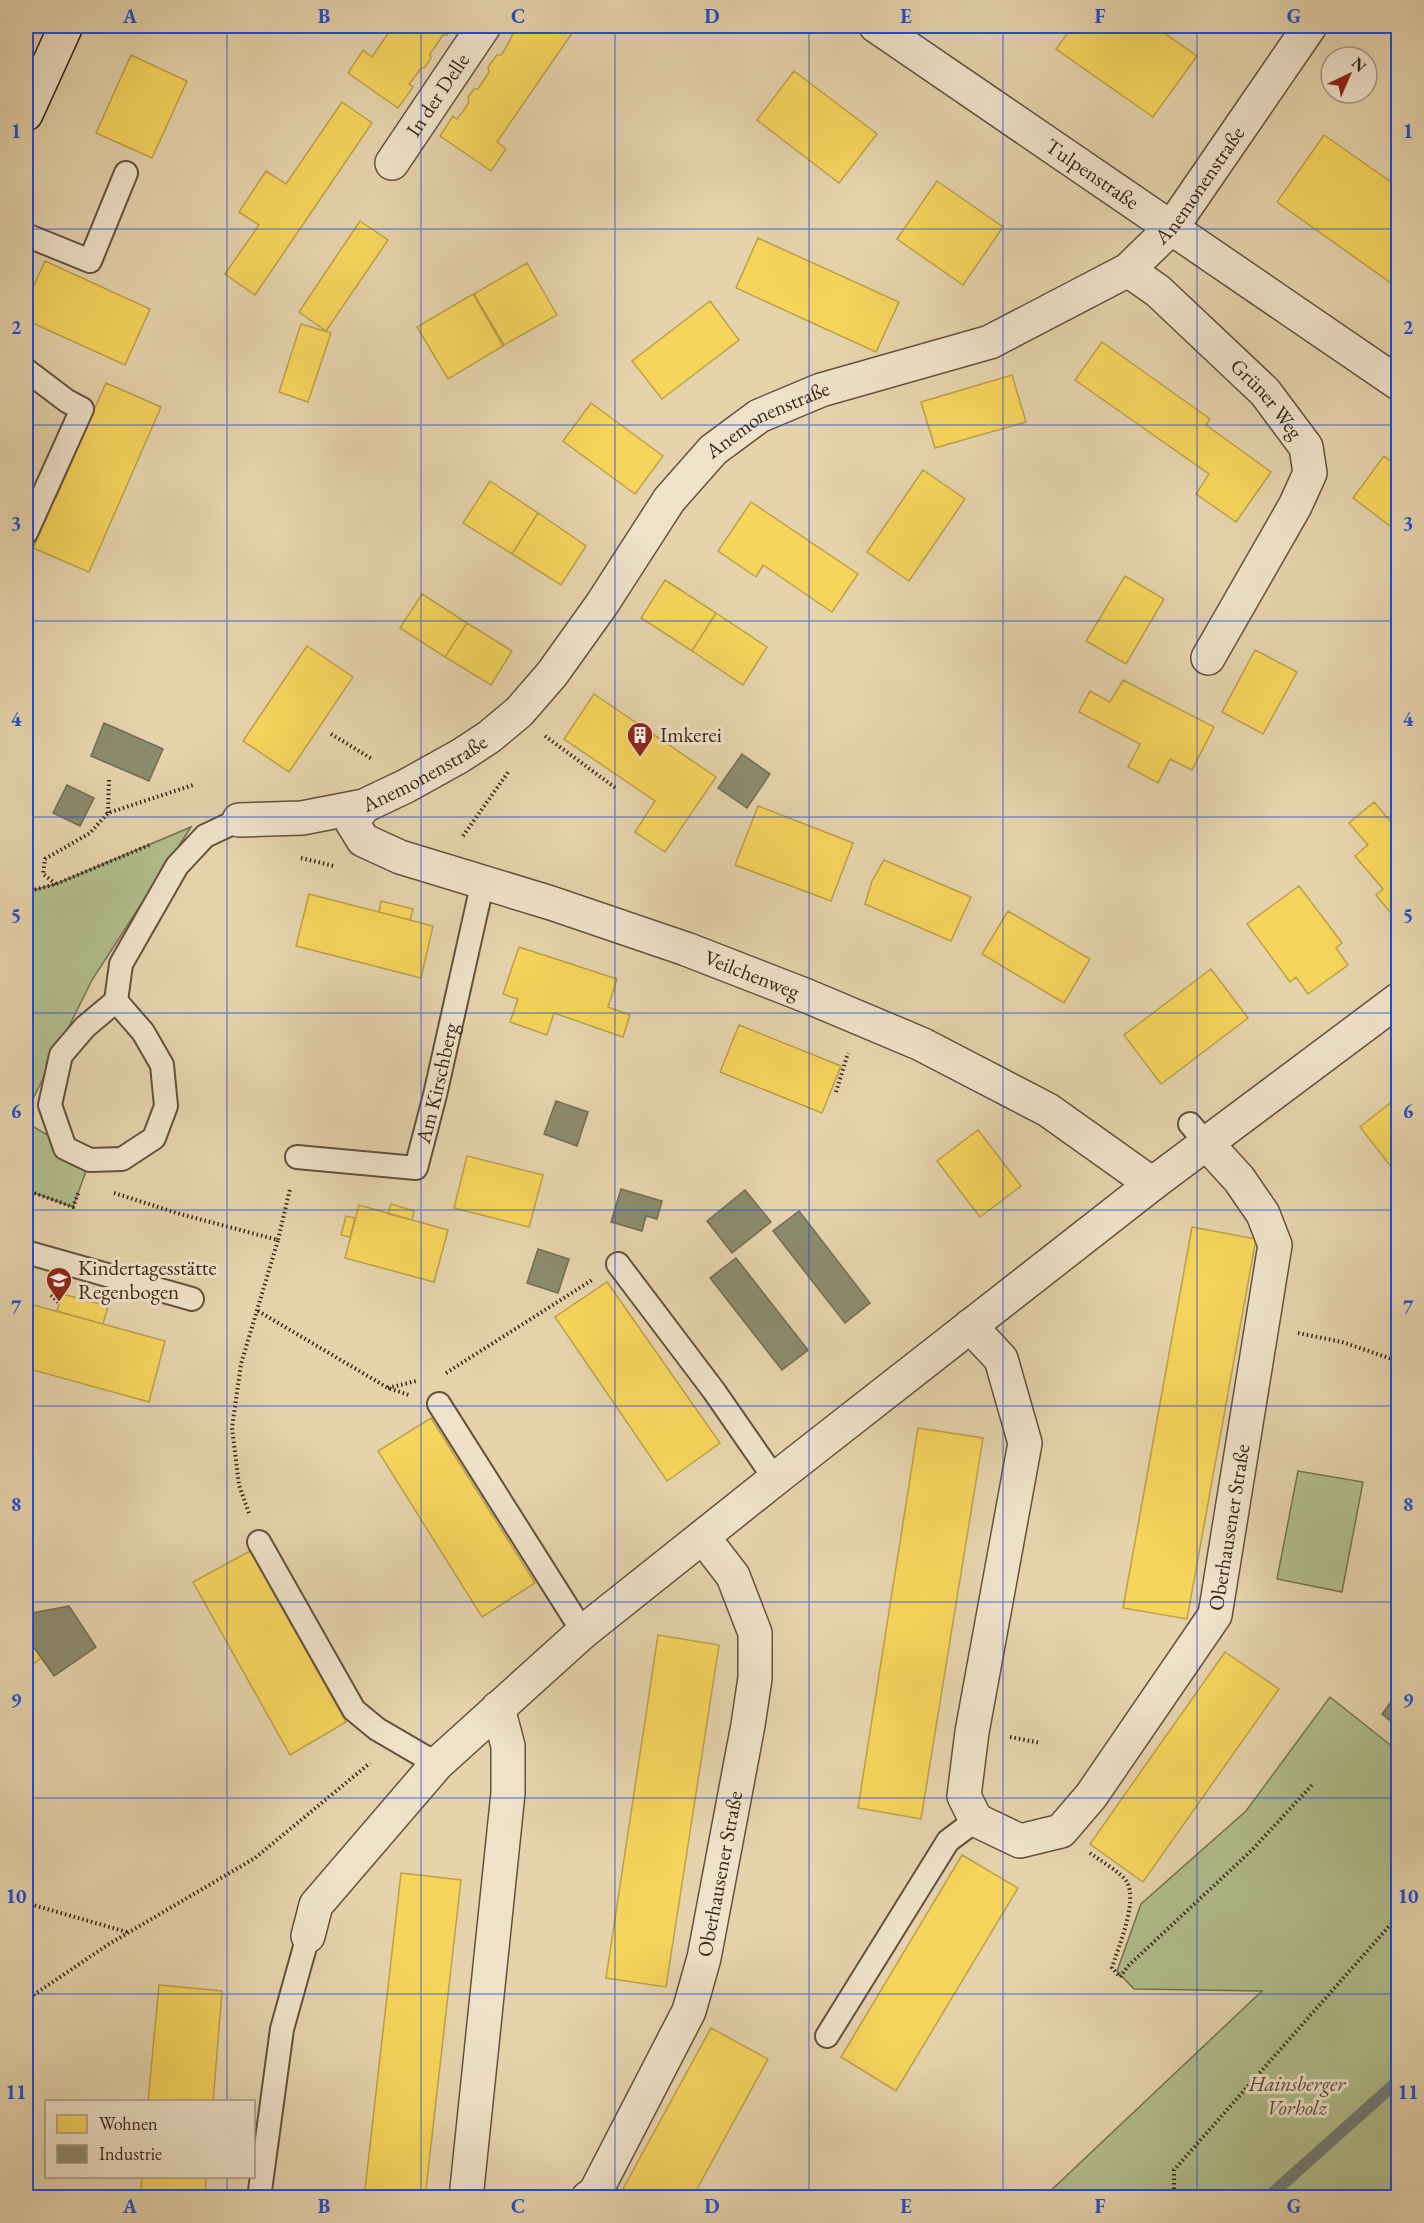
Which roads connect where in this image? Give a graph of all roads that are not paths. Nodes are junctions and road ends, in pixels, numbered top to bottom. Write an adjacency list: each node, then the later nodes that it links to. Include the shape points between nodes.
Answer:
1 (66, 26): 5 (street)
2 (484, 26): 6 (street, In der Delle)
3 (876, 26): 8 (street, Tulpenstraße)
4 (1310, 26): 8 (street, Anemonenstraße)
5 (26, 114)
6 (392, 163)
7 (126, 173): 9 (lane, via 90,261)
8 (1172, 227): 10 (street, Anemonenstraße); 12 (street, Tulpenstraße)
9 (26, 235)
10 (1128, 270): 15 (street, Grüner Weg, via 1158,291 1265,392 1306,447 1310,473 1295,506); 16 (street, Anemonenstraße, via 990,342 821,390 759,416 713,450 669,500 602,604 552,674 519,712 460,756)
11 (26, 370): 13 (lane, via 82,409)
12 (1398, 383)
13 (33, 496): 14 (lane)
14 (26, 533)
15 (1208, 658)
16 (364, 806): 17 (street, Anemonenstraße, via 302,818); 18 (street, Veilchenweg, via 352,822 363,840 400,857)
17 (239, 820): 20 (lane, via 205,836 177,866 121,964)
18 (483, 881): 22 (lane, Am Kirschberg, via 416,1168); 23 (street, Veilchenweg, via 686,948 921,1044 1048,1110)
19 (1398, 1000): 21 (street)
20 (116, 1001): 20 (lane, via 85,1027 61,1055 50,1106 65,1148 90,1160 122,1159 154,1138 166,1107 162,1065 143,1032)
21 (1198, 1134): 23 (street); 35 (street, Oberhausener Straße, via 1239,1179 1263,1214 1275,1245 1215,1615 1091,1796 1061,1831 1020,1841)
22 (297, 1157)
23 (1152, 1184): 27 (street)
24 (26, 1252): 26 (lane)
25 (618, 1264): 29 (lane)
26 (192, 1299)
27 (970, 1326): 29 (street); 35 (street, via 1001,1359 1025,1443 972,1732 964,1797)
28 (439, 1404): 32 (lane)
29 (775, 1479): 30 (street)
30 (704, 1537): 32 (street); 40 (street, Oberhausener Straße, via 733,1576 755,1634 748,1725 704,1958 689,2012 595,2193)
31 (259, 1542): 34 (lane, via 354,1710)
32 (583, 1632): 33 (street)
33 (498, 1708): 34 (street); 39 (street, via 508,1746 508,1793)
34 (436, 1764): 36 (street, via 316,1905)
35 (976, 1820): 37 (lane, via 948,1841)
36 (308, 1936): 38 (lane, via 282,2029)
37 (827, 2036)
38 (259, 2198)
39 (466, 2198)
40 (588, 2198)

